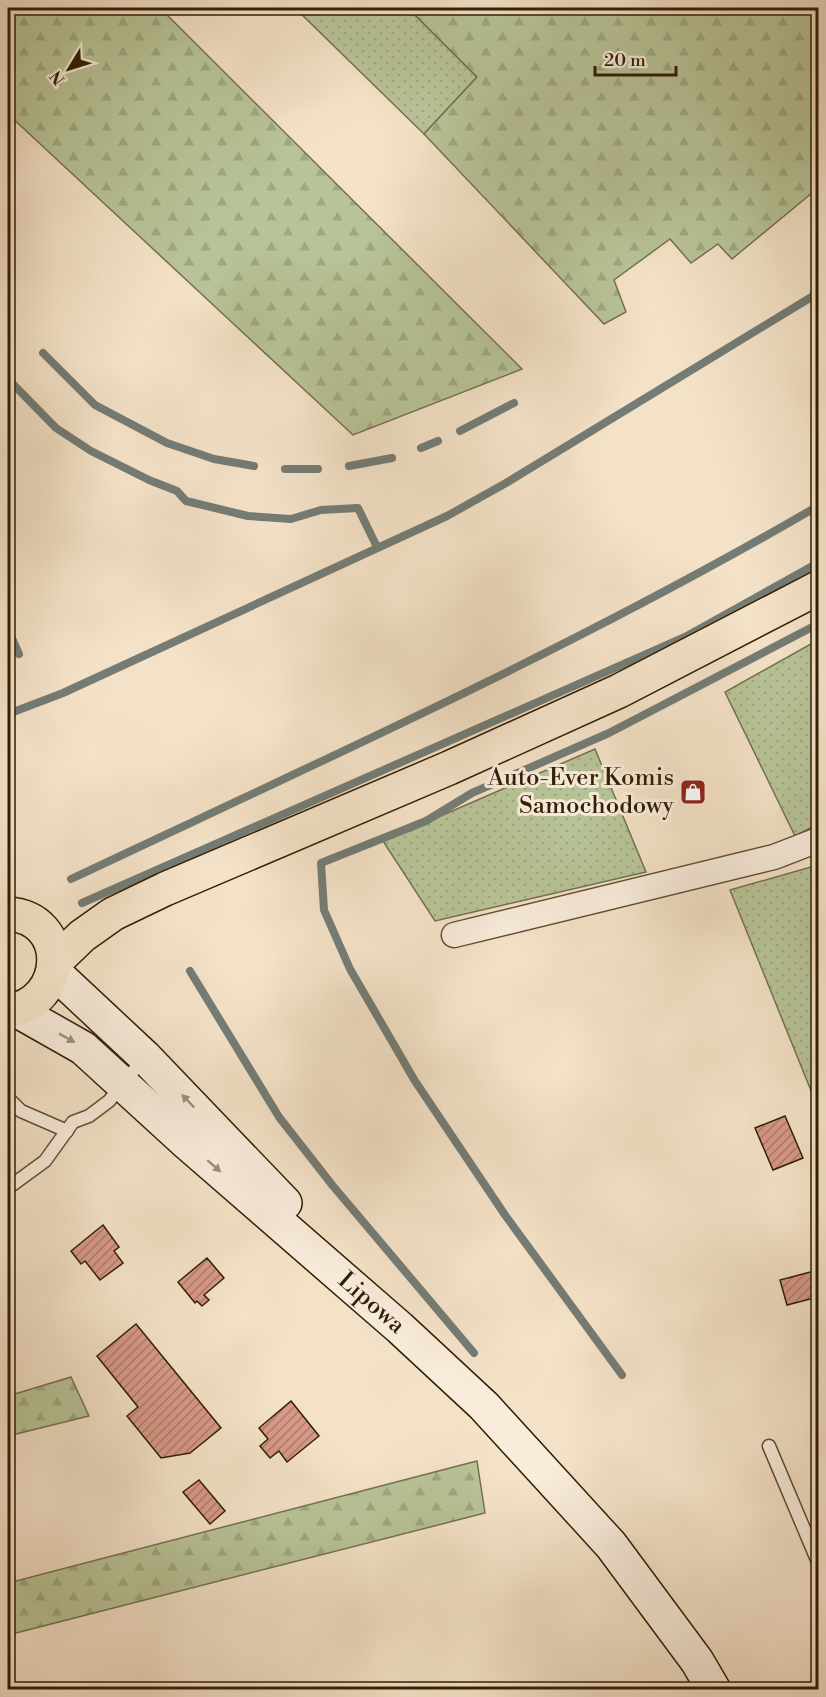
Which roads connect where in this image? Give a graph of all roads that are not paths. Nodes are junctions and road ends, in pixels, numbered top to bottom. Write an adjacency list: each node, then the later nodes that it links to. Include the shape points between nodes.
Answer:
1 (819, 588): 4 (highway, via 619,691)
2 (819, 840): 6 (street, via 774,857)
3 (8, 914): 5 (highway)
4 (112, 914): 5 (highway, via 81,922); 7 (highway, via 82,936)
5 (40, 925): 7 (highway, via 51,944)
6 (454, 935)
7 (54, 967): 8 (highway, Lipowa, via 40,996 29,1005); 9 (main road, Lipowa)
8 (11, 1010): 10 (main road, Lipowa, one-way to 10, via 83,1048)
9 (145, 1057): 10 (lane); 14 (main road, Lipowa, one-way to 9)
10 (123, 1085): 12 (lane, via 109,1101 73,1122); 14 (main road, Lipowa, one-way to 14)
11 (8, 1098): 12 (lane, via 21,1112)
12 (67, 1131): 13 (lane, via 45,1161)
13 (8, 1188)
14 (400, 1328): 17 (main road, via 483,1406 611,1545)
15 (769, 1446): 16 (lane)
16 (819, 1562)
17 (714, 1689)

